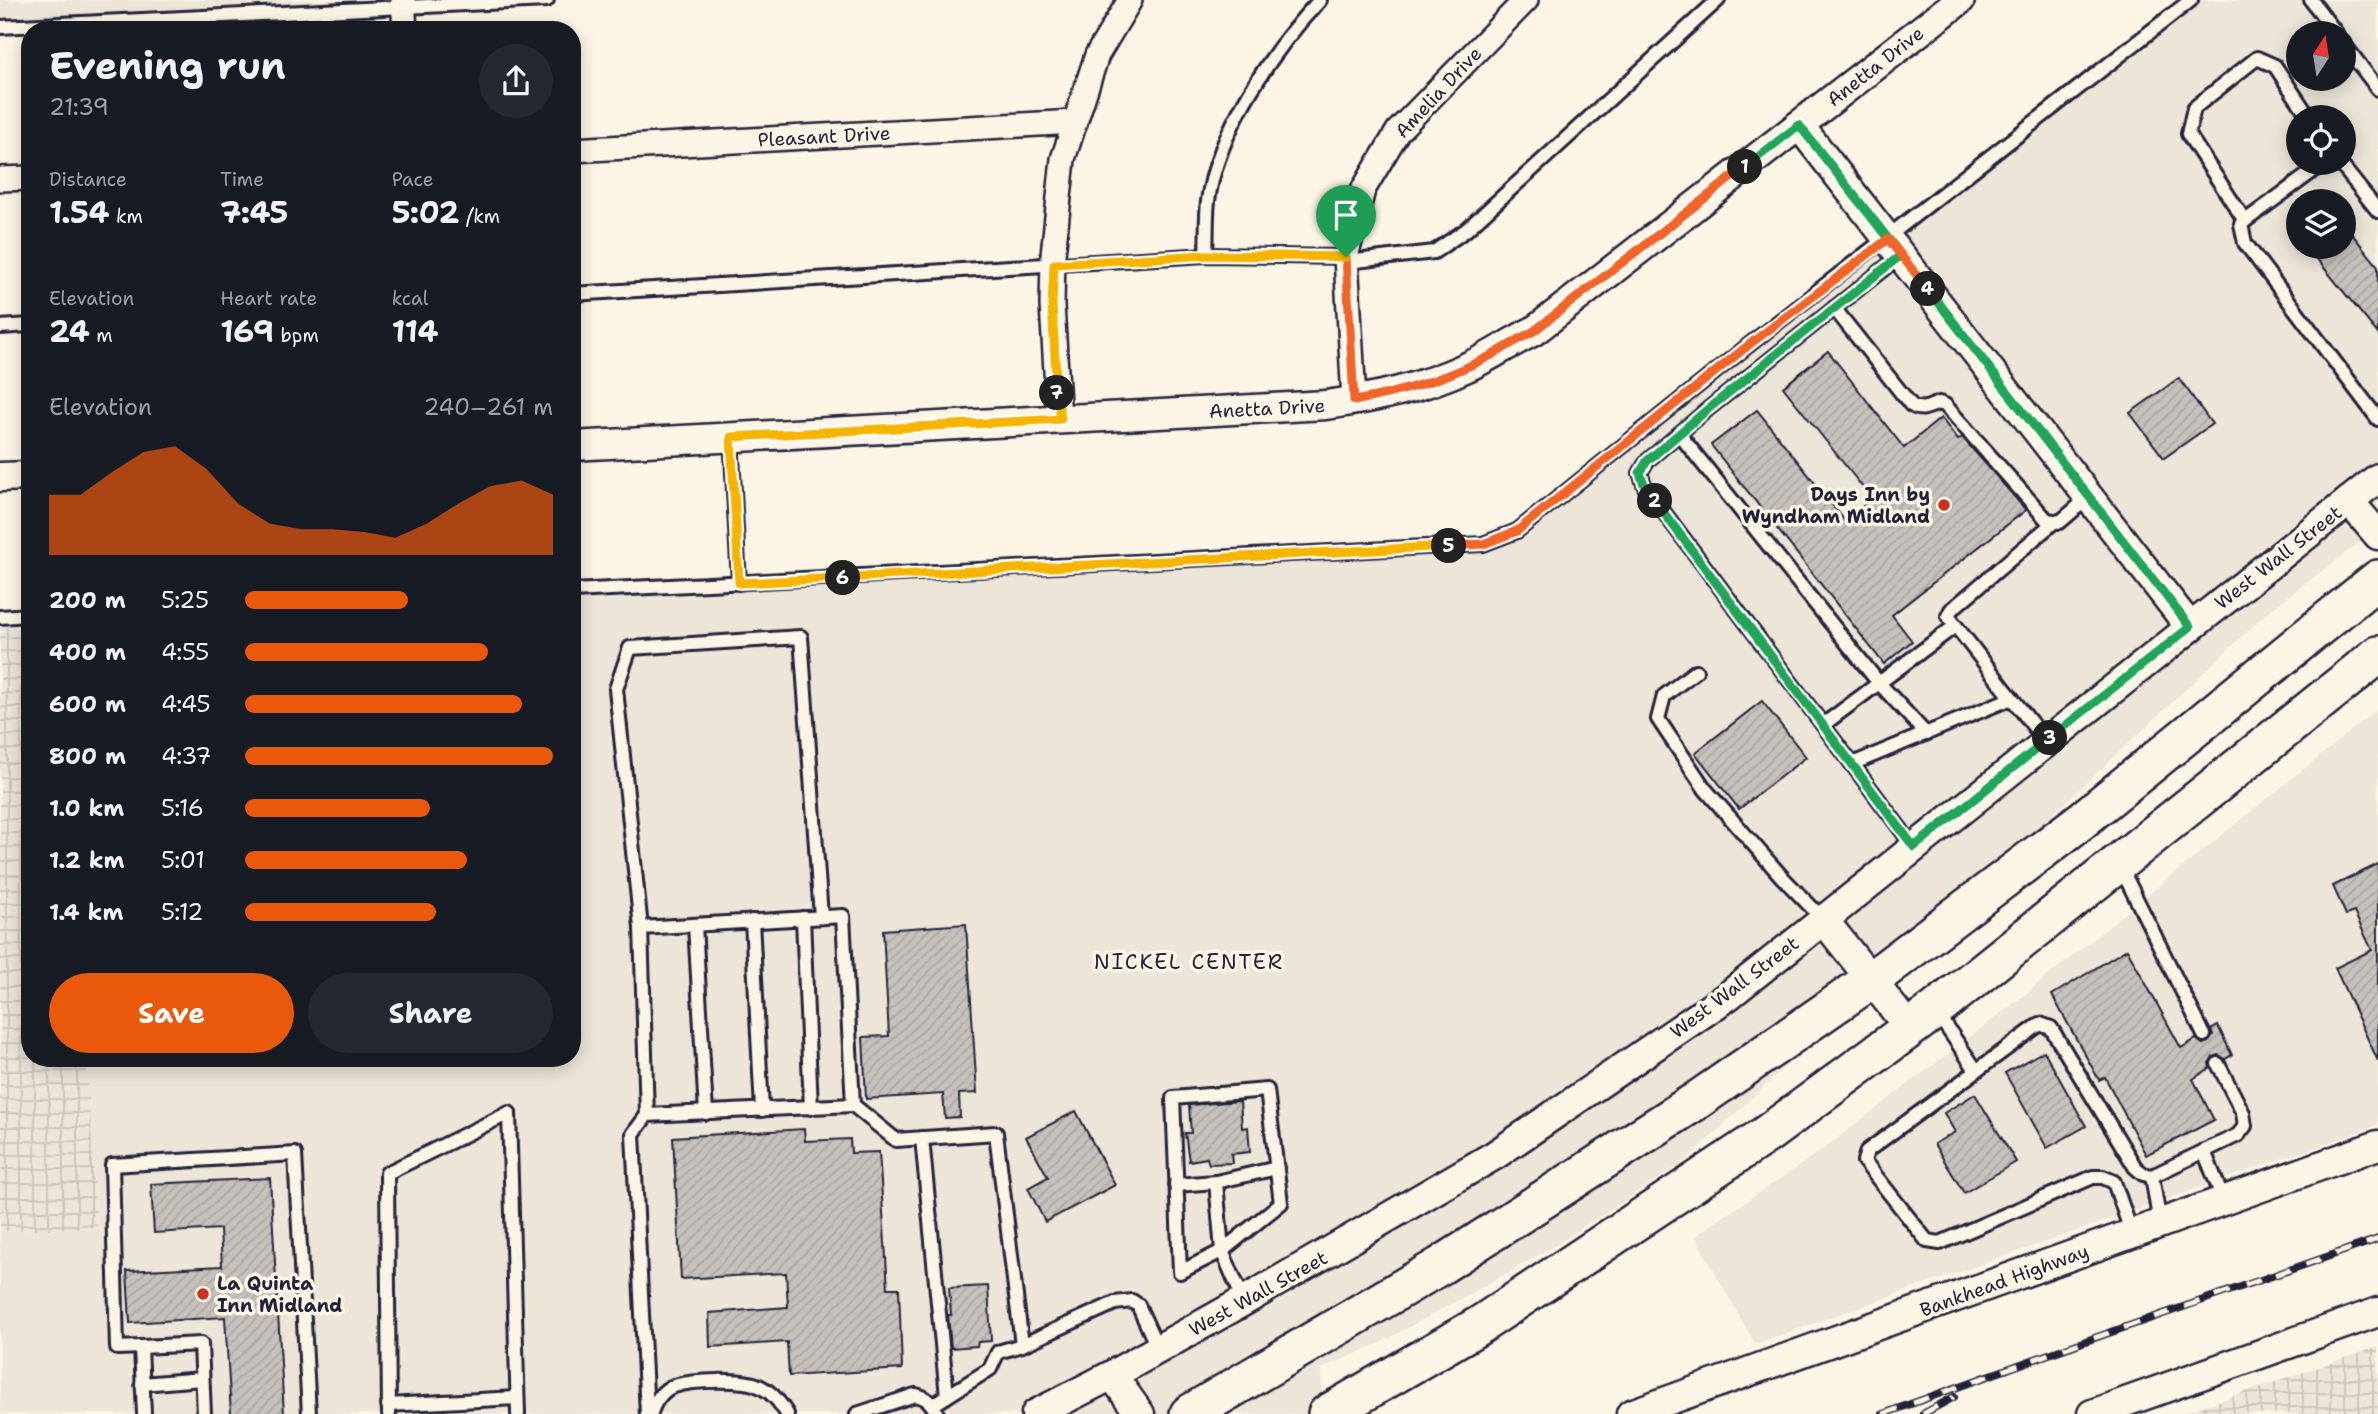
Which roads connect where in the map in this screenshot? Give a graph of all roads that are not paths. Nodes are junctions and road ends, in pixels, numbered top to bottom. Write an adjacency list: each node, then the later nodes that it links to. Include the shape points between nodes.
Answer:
1 (547, 0): 9 (lane)
2 (1130, 0): 17 (street, via 1097,55)
3 (1320, 0): 27 (lane, via 1266,68 1234,122 1208,201)
4 (1525, 0): 28 (street, Amelia Drive, via 1398,131 1363,190)
5 (1718, 0): 28 (lane, via 1466,230 1434,252)
6 (1960, 0): 18 (street, Anetta Drive)
7 (2191, 0): 26 (lane)
8 (2311, 0): 11 (lane)
9 (403, 13): 10 (lane)
10 (173, 21)
11 (2327, 21)
12 (21, 26): 13 (lane)
13 (0, 27)
14 (2356, 60): 15 (lane)
15 (2378, 89)
16 (2301, 105): 25 (lane, via 2275,66 2257,58 2194,108 2188,134)
17 (1075, 122): 19 (street, Pleasant Drive); 29 (street, via 1063,159)
18 (1799, 125): 26 (street); 34 (street, Anetta Drive, via 1534,331 1446,376 1386,396)
19 (581, 149)
20 (2309, 175): 25 (lane)
21 (2350, 175): 24 (lane)
22 (21, 178): 23 (street)
23 (0, 179)
24 (2378, 211)
25 (2245, 221): 36 (lane, via 2241,223 2245,243)
26 (1894, 247): 31 (lane); 43 (street); 48 (lane, via 1750,344 1517,531 1483,544)
27 (1206, 255): 28 (lane); 29 (lane)
28 (1347, 259): 34 (street, Amelia Drive)
29 (1054, 264): 30 (lane); 35 (street, via 1052,305)
30 (581, 293)
31 (1834, 308): 37 (lane); 45 (lane, via 1911,405 1916,409 1945,405)
32 (21, 326): 33 (lane)
33 (0, 327)
34 (1354, 401): 35 (street, Anetta Drive)
35 (1061, 419): 38 (street, Anetta Drive)
36 (2378, 419)
37 (1679, 434): 56 (lane); 58 (lane, via 1647,461 1640,473 1645,487)
38 (731, 437): 39 (street, Anetta Drive); 48 (lane)
39 (581, 445)
40 (21, 476): 41 (street)
41 (0, 477)
42 (2378, 478): 44 (street, West Wall Street)
43 (2089, 497): 45 (lane); 53 (street)
44 (2349, 501): 46 (street); 53 (street, West Wall Street)
45 (2054, 523): 52 (lane, via 1951,610 1948,615)
46 (2378, 535)
47 (2378, 579): 70 (main road, via 2081,821)
48 (739, 583): 49 (lane)
49 (581, 591)
50 (21, 616): 51 (lane)
51 (0, 617)
52 (1955, 626): 56 (lane); 57 (lane)
53 (2190, 627): 60 (street, West Wall Street)
54 (2378, 655): 63 (main road)
55 (1696, 671): 66 (lane, via 1664,696 1658,719 1705,789)
56 (1879, 683): 58 (lane); 59 (lane)
57 (2012, 698): 59 (lane); 60 (lane)
58 (1823, 725): 61 (lane)
59 (1926, 734): 61 (lane)
60 (2046, 742): 62 (street, West Wall Street)
61 (1852, 764): 62 (lane)
62 (1914, 847): 66 (street, West Wall Street)
63 (2119, 863): 71 (main road); 72 (lane)
64 (821, 917): 65 (lane); 69 (lane, via 801,637 630,649 616,689); 75 (lane, via 843,916)
65 (803, 918): 67 (lane); 76 (lane)
66 (1822, 919): 70 (street); 91 (street, West Wall Street, via 1728,996 1495,1155)
67 (752, 921): 68 (lane); 77 (lane)
68 (695, 925): 69 (lane); 78 (lane)
69 (641, 928): 79 (lane)
70 (1871, 980): 71 (street); 112 (main road, via 1696,1101 1463,1251)
71 (1922, 1019): 74 (lane); 113 (main road, via 1767,1134 1480,1325)
72 (2204, 1035)
73 (2218, 1064): 82 (lane, via 2245,1126 2238,1135)
74 (1976, 1070): 84 (lane, via 2040,1024 2051,1028 2135,1167); 89 (lane, via 1867,1151 1864,1161 1927,1241 1940,1243 2093,1177 2114,1182)
75 (853, 1105): 76 (lane); 80 (lane, via 897,1140)
76 (811, 1108): 77 (lane)
77 (762, 1110): 78 (lane)
78 (706, 1113): 79 (lane)
79 (647, 1115): 107 (lane, via 633,1134)
80 (922, 1138): 93 (lane, via 996,1133); 99 (lane)
81 (2378, 1145): 87 (street, Bankhead Highway)
82 (2204, 1151): 84 (lane); 87 (lane)
83 (1277, 1168): 85 (lane); 86 (lane, via 1267,1090 1173,1098); 90 (lane, via 1281,1203)
84 (2152, 1176): 88 (lane)
85 (1216, 1182): 86 (lane); 90 (lane)
86 (1177, 1185): 90 (lane, via 1180,1272)
87 (2224, 1201): 88 (street, Bankhead Highway)
88 (2160, 1224): 89 (street, Bankhead Highway)
89 (2132, 1234): 114 (street, Bankhead Highway)
90 (1222, 1251): 91 (lane)
91 (1244, 1301): 95 (street, West Wall Street)
92 (2378, 1312): 115 (street)
93 (1022, 1345): 95 (lane, via 1115,1303 1132,1301); 99 (lane, via 998,1352 990,1369)
94 (141, 1347): 97 (lane, via 201,1344); 98 (lane); 105 (lane, via 117,1348 112,1165 295,1154)
95 (1158, 1350): 96 (street, West Wall Street)
96 (1112, 1376): 110 (street, West Wall Street); 111 (street)
97 (202, 1380): 98 (lane); 104 (lane)
98 (142, 1384): 103 (lane)
99 (947, 1396): 101 (lane)
100 (516, 1398): 102 (lane); 102 (lane, via 509,1113 387,1173); 106 (lane)
101 (935, 1409): 109 (lane, via 923,1396 915,1395)
102 (388, 1410)
103 (144, 1414)
104 (204, 1414)
105 (309, 1414)
106 (518, 1414)
107 (649, 1414): 108 (lane, via 672,1386 700,1382 760,1386)
108 (787, 1414)
109 (857, 1414)
110 (1036, 1414)
111 (1140, 1414)
112 (1189, 1414)
113 (1327, 1414)
114 (1631, 1414)
115 (2092, 1414)

